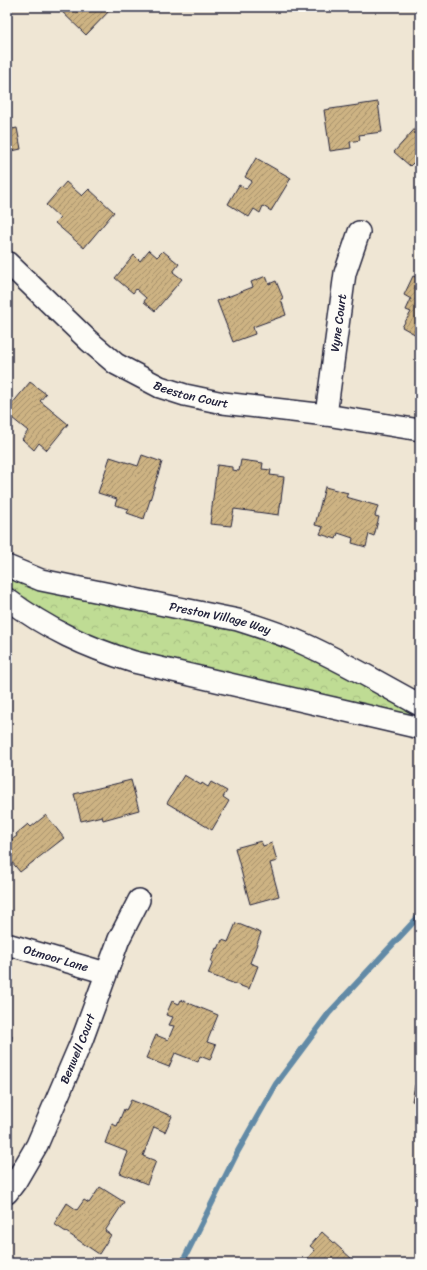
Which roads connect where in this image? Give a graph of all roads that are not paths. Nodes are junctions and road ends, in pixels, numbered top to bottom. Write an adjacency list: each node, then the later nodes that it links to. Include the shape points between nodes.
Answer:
1 (359, 232): 3 (street, Vyne Court, via 345,273)
2 (7, 262): 3 (street, Beeston Court, via 116,364 160,387 223,403)
3 (326, 415): 4 (street, Beeston Court)
4 (420, 430)
5 (7, 566): 7 (street, Preston Village Way, via 41,580 238,620 268,629 334,658)
6 (7, 599): 8 (street, via 57,632 128,660)
7 (420, 705)
8 (420, 728)
9 (139, 900): 11 (street, Benwell Court, via 119,939)
10 (7, 944): 11 (street, Otmoor Lane)
11 (106, 973): 12 (street, Benwell Court, via 82,1040 37,1145)
12 (7, 1193)

